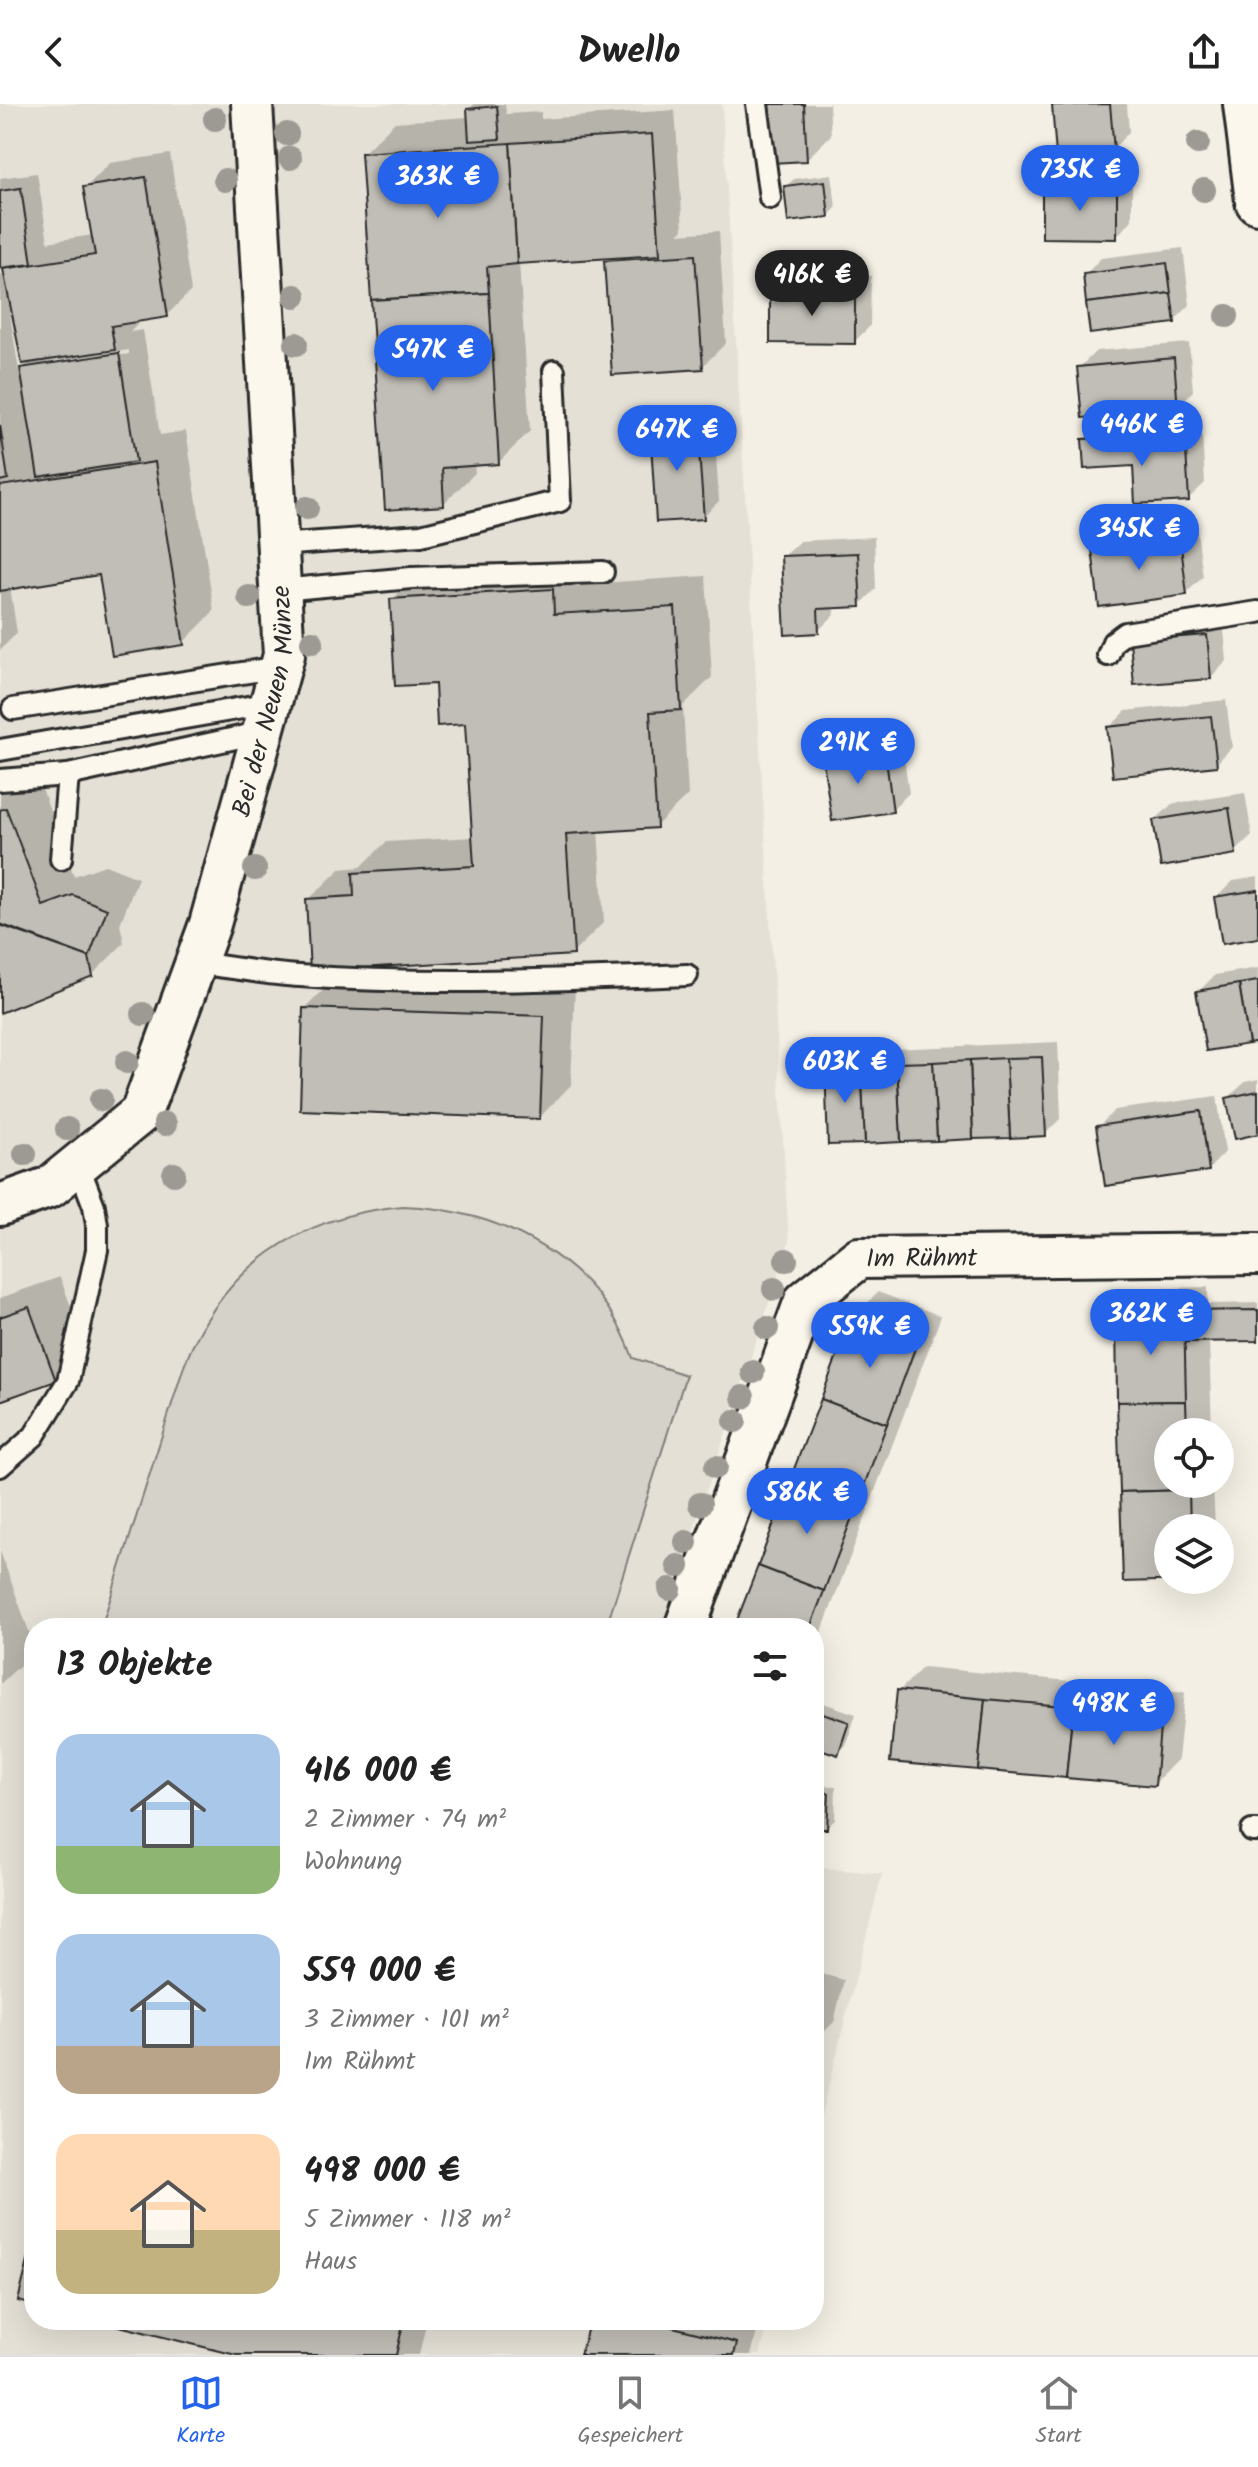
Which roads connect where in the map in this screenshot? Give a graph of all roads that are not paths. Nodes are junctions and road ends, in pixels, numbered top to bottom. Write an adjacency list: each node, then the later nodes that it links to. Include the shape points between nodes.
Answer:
1 (252, 104): 7 (street, Bei der Neuen Münze)
2 (757, 104): 4 (lane)
3 (1246, 104): 5 (main road)
4 (770, 198)
5 (1258, 201)
6 (554, 371): 7 (lane, via 560,501 421,535)
7 (277, 545): 9 (street, Bei der Neuen Münze)
8 (603, 572): 9 (lane, via 411,578)
9 (280, 590): 12 (street, Bei der Neuen Münze, via 284,655)
10 (1258, 612): 11 (lane, via 1125,633)
11 (1108, 655)
12 (271, 700): 13 (lane); 14 (lane); 15 (lane); 18 (street, Bei der Neuen Münze)
13 (13, 709)
14 (0, 750)
15 (68, 775): 16 (lane); 17 (lane)
16 (0, 780)
17 (61, 859)
18 (196, 963): 19 (lane, via 298,976 405,979); 20 (street, Bei der Neuen Münze, via 141,1113)
19 (687, 975)
20 (78, 1164): 21 (street, Bei der Neuen Münze, via 50,1187); 23 (lane, via 94,1206 97,1250 68,1381 34,1436)
21 (0, 1205)
22 (1258, 1254): 24 (street, Im Rühmt, via 859,1258 805,1301)
23 (0, 1466)
24 (689, 1618)

